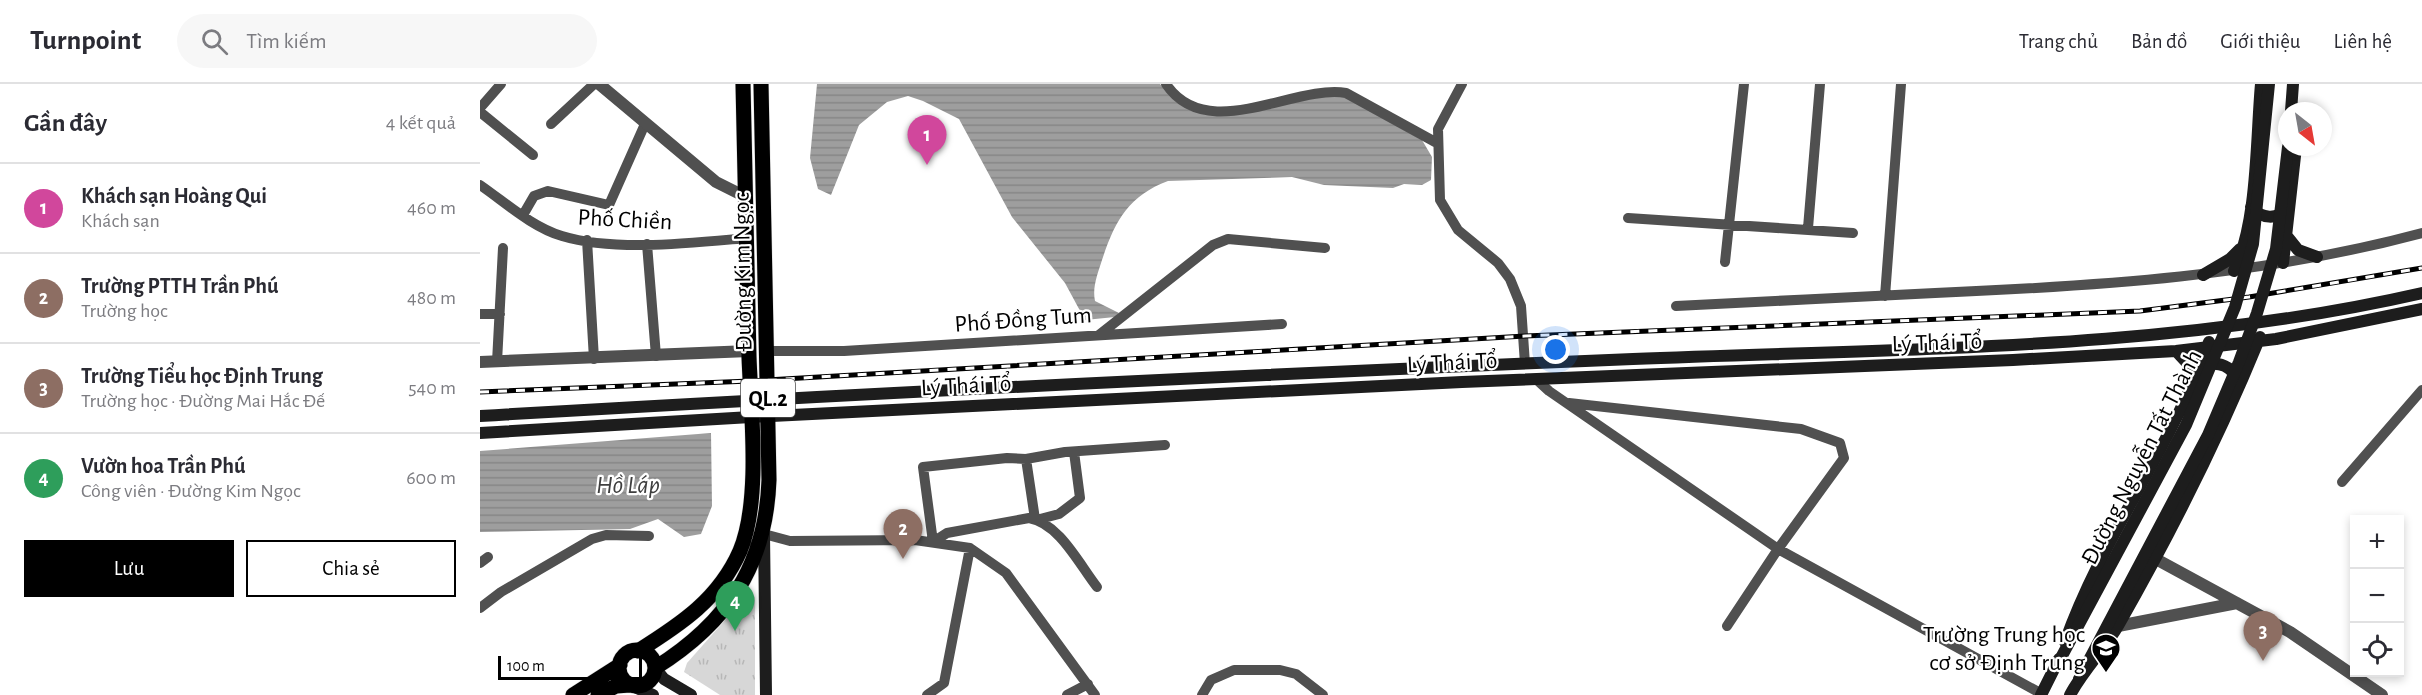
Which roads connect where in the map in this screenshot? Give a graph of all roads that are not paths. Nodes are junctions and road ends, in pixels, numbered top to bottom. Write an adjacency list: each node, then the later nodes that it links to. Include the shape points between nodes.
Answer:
1 (501, 84): 16 (street)
2 (597, 84): 17 (street); 18 (street)
3 (744, 84): 24 (main road, Đường Kim Ngọc / QL.2)
4 (761, 84): 59 (main road, Đường Kim Ngọc / QL.2)
5 (1166, 84): 19 (street, via 1191,105 1222,110 1336,90)
6 (1462, 84): 19 (street, via 1438,129)
7 (1744, 84): 29 (street)
8 (1820, 84): 30 (street)
9 (1901, 84): 46 (street)
10 (2261, 84): 25 (main road)
11 (2269, 84): 102 (main road, Đường Nguyễn Tất Thành, bridge, via 2253,244 2235,307 2186,425)
12 (2294, 84): 14 (main road)
13 (2302, 84): 15 (main road)
14 (2292, 102)
15 (2300, 102)
16 (480, 110): 20 (street)
17 (551, 124)
18 (645, 124): 24 (street, via 716,182); 27 (street, via 609,205 548,191 534,196)
19 (1437, 143): 66 (street, via 1440,200 1458,230 1498,263 1510,279 1521,306)
20 (533, 155)
21 (2287, 156): 103 (main road, Đường Nguyễn Tất Thành, bridge, via 2276,249 2239,362 2208,435)
22 (2295, 156): 26 (main road)
23 (481, 189): 27 (street, Phố Chiền)
24 (746, 197): 34 (main road, Đường Kim Ngọc / QL.2)
25 (2250, 207): 26 (main road, via 2268,217 2282,214); 36 (main road)
26 (2290, 207): 33 (main road)
27 (523, 215): 35 (street, Phố Chiền, via 562,236)
28 (1628, 218): 29 (street)
29 (1729, 223): 30 (street); 41 (street)
30 (1808, 228): 31 (street)
31 (1853, 233)
32 (2422, 233): 40 (street)
33 (2286, 235): 40 (main road, via 2298,250); 42 (main road)
34 (747, 238): 37 (street, Phố Chiền); 58 (main road, Đường Kim Ngọc / QL.2)
35 (586, 240): 37 (street, Phố Chiền); 63 (street)
36 (2245, 243): 43 (main road); 44 (main road, via 2230,259)
37 (647, 244): 61 (street)
38 (503, 248): 50 (street)
39 (1325, 248): 54 (street, via 1228,239 1213,245)
40 (2317, 257): 42 (street)
41 (1725, 262)
42 (2283, 263): 43 (street)
43 (2234, 271): 44 (street)
44 (2203, 275): 46 (street, via 2052,288)
45 (2422, 293): 51 (main road, Lý Thái Tổ)
46 (1885, 296): 47 (street)
47 (1676, 306)
48 (2422, 309): 55 (main road, Lý Thái Tổ)
49 (480, 314): 50 (street)
50 (500, 314): 65 (street)
51 (2266, 323): 53 (main road, Lý Thái Tổ); 56 (main road)
52 (1282, 324): 54 (street, Phố Đồng Tum)
53 (2213, 330): 57 (main road); 62 (main road, Lý Thái Tổ, via 2013,344)
54 (1099, 335): 59 (street, Phố Đồng Tum, via 844,351)
55 (2285, 337): 56 (main road, Lý Thái Tổ); 67 (main road, via 2260,352)
56 (2258, 341): 57 (main road, Lý Thái Tổ); 67 (main road)
57 (2207, 347): 60 (main road, Lý Thái Tổ); 69 (main road)
58 (749, 351): 61 (street); 77 (main road, Đường Kim Ngọc / QL.2)
59 (766, 351): 76 (main road, Đường Kim Ngọc / QL.2)
60 (2176, 351): 70 (main road, Lý Thái Tổ); 74 (main road, via 2189,365)
61 (656, 356): 63 (street)
62 (1684, 357): 66 (main road, Lý Thái Tổ); 70 (main road)
63 (594, 358): 65 (street)
64 (480, 362): 65 (street)
65 (497, 362)
66 (1525, 363): 68 (main road, Lý Thái Tổ)
67 (2248, 365): 73 (main road)
68 (1461, 367): 72 (main road); 76 (main road, Lý Thái Tổ)
69 (2200, 367): 73 (main road, via 2225,365); 74 (main road)
70 (1685, 373): 71 (main road, Lý Thái Tổ)
71 (1536, 379): 72 (main road, Lý Thái Tổ); 78 (street)
72 (1462, 382): 80 (main road, Lý Thái Tổ)
73 (2240, 385): 93 (main road)
74 (2191, 388): 102 (main road, via 2078,606)
75 (2422, 390): 86 (street)
76 (768, 399): 77 (main road, Lý Thái Tổ); 80 (main road, Đường Kim Ngọc / QL.2)
77 (750, 400): 79 (main road, Lý Thái Tổ); 81 (main road, Đường Kim Ngọc / QL.2)
78 (1567, 403): 92 (street); 92 (street, via 1801,429 1840,443 1844,458)
79 (480, 416)
80 (768, 416): 81 (main road, Lý Thái Tổ); 88 (main road, Đường Kim Ngọc / QL.2, via 768,508)
81 (751, 417): 82 (main road, Lý Thái Tổ); 99 (main road, Đường Kim Ngọc / QL.2, via 750,507 740,551 699,610)
82 (480, 433)
83 (1165, 445): 84 (street)
84 (1074, 452): 85 (street); 87 (street, via 1080,498 1059,514)
85 (1026, 459): 87 (street); 90 (street, via 923,467)
86 (2343, 482)
87 (1037, 519): 90 (street, via 947,533); 94 (street, via 1059,536)
88 (764, 534): 90 (street, via 790,541); 101 (main road, Đường Kim Ngọc / QL.2, via 747,575 726,606 693,640); 110 (main road)
89 (649, 536): 96 (street, via 606,535 592,539)
90 (933, 542): 91 (street)
91 (969, 548): 104 (street, via 1006,573); 111 (street, via 944,683)
92 (1778, 549): 97 (street); 116 (street)
93 (2154, 558): 95 (street); 98 (main road)
94 (1097, 587)
95 (2239, 603): 98 (street); 118 (street, via 2290,632)
96 (480, 608)
97 (1727, 626)
98 (2118, 626): 103 (main road)
99 (638, 651): 100 (main road, QL.2, via 626,654); 101 (main road, via 650,656)
100 (620, 665): 105 (main road, via 621,677); 106 (main road, QL.2)
101 (655, 668): 105 (main road, QL.2, via 647,683); 109 (main road, via 664,679)
102 (2056, 668): 116 (main road, Đường Nguyễn Tất Thành)
103 (2079, 679): 117 (main road, Đường Nguyễn Tất Thành)
104 (1088, 684): 112 (street); 113 (street)
105 (630, 685): 107 (main road, QL.2, via 616,686); 108 (main road)
106 (573, 695)
107 (598, 695)
108 (653, 695)
109 (691, 695)
110 (766, 695)
111 (927, 695)
112 (1067, 695)
113 (1095, 695)
114 (1202, 695): 115 (street, via 1211,680 1234,670 1296,674)
115 (1323, 695)
116 (2042, 695)
117 (2070, 695)
118 (2382, 695)

